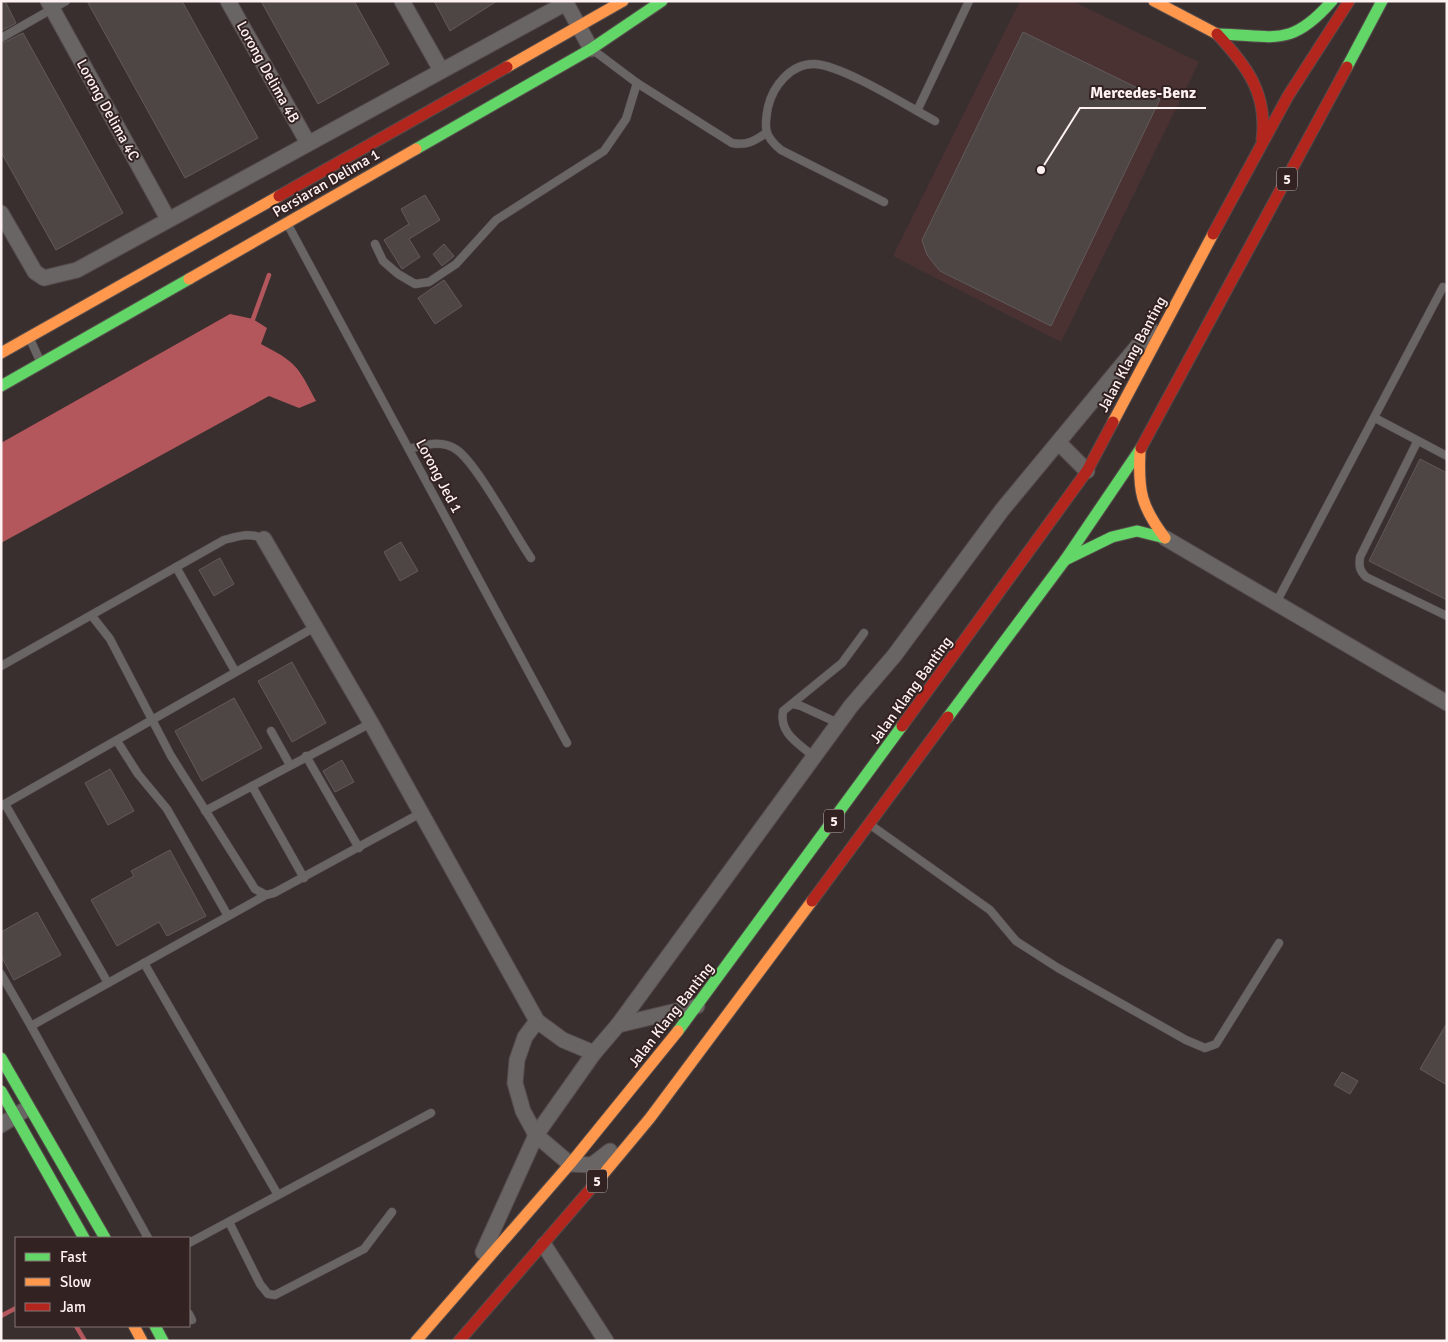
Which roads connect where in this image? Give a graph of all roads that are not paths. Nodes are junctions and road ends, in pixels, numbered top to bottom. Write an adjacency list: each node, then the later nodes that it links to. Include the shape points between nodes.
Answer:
1 (228, 1): 22 (street, Lorong Delima 4B)
2 (402, 1): 16 (street)
3 (623, 1): 12 (main road, Persiaran Delima 1)
4 (662, 1): 15 (main road, Persiaran Delima 1)
5 (969, 1): 18 (lane)
6 (1154, 1): 13 (main road)
7 (1332, 1): 13 (main road, via 1310,24 1296,33 1276,38)
8 (1350, 1): 21 (main road, Jalan Klang Banting / 5)
9 (1382, 1): 38 (main road, 5)
10 (565, 2): 12 (street); 16 (street)
11 (56, 4): 14 (lane); 25 (street, Lorong Delima 4C)
12 (579, 28): 15 (street); 30 (main road, Persiaran Delima 1)
13 (1217, 34): 21 (main road, via 1254,81 1265,117)
14 (1, 38)
15 (591, 49): 17 (lane); 26 (main road, Persiaran Delima 1)
16 (441, 70): 22 (street)
17 (637, 83): 20 (lane, via 732,143 742,145); 27 (lane, via 626,119 604,151 496,220 456,264 429,282 415,284 398,274 383,261)
18 (917, 111): 19 (lane); 20 (lane, via 833,67 813,64 781,79 769,101)
19 (935, 121)
20 (766, 133): 23 (lane, via 781,150)
21 (1262, 142): 28 (main road, Jalan Klang Banting / 5)
22 (308, 143): 25 (street)
23 (884, 202)
24 (1, 213): 25 (street, via 35,272 44,278 77,270)
25 (168, 220)
26 (287, 223): 32 (main road, Persiaran Delima 1); 37 (lane, Lorong Jed 1)
27 (375, 244)
28 (1185, 287): 36 (street); 40 (main road, Jalan Klang Banting / 5)
29 (1442, 287): 34 (lane)
30 (29, 337): 31 (main road, Persiaran Delima 1); 32 (lane)
31 (1, 353)
32 (41, 363): 33 (main road, Persiaran Delima 1)
33 (1, 386)
34 (1375, 418): 35 (lane); 47 (lane)
35 (1418, 442): 39 (lane); 49 (lane, via 1360,556 1360,572 1366,578)
36 (1059, 443): 40 (street); 60 (street, via 1002,510 899,649)
37 (408, 449): 44 (lane, via 435,443 457,450 475,471); 63 (lane, Lorong Jed 1)
38 (1140, 450): 42 (main road, via 1137,490 1146,513); 45 (main road, 5)
39 (1447, 456)
40 (1088, 471): 41 (main road); 80 (main road, Jalan Klang Banting / 5)
41 (1092, 489)
42 (1165, 538): 45 (main road, via 1137,531 1112,537); 47 (street)
43 (264, 539): 46 (lane, via 245,534 224,540); 51 (street)
44 (530, 558)
45 (1065, 560): 57 (main road, 5)
46 (176, 567): 48 (lane); 54 (lane)
47 (1276, 603): 55 (street)
48 (92, 616): 53 (lane); 58 (lane, via 110,639)
49 (1447, 616)
50 (1008, 617): 57 (main road)
51 (315, 627): 54 (lane); 59 (street)
52 (864, 633): 56 (lane, via 842,663)
53 (1, 666)
54 (235, 671): 58 (lane)
55 (1447, 703)
56 (793, 704): 60 (lane); 65 (lane, via 784,711 781,722 784,731)
57 (949, 716): 71 (main road, 5)
58 (152, 720): 62 (lane); 69 (lane)
59 (370, 723): 64 (lane); 70 (street)
60 (838, 723): 65 (street)
61 (271, 731): 66 (lane)
62 (116, 741): 68 (lane); 75 (lane, via 167,809)
63 (567, 743)
64 (306, 756): 66 (lane); 72 (lane)
65 (813, 756): 82 (street)
66 (290, 764): 67 (lane)
67 (252, 786): 69 (lane); 73 (lane)
68 (3, 805): 79 (lane)
69 (205, 811): 74 (lane, via 255,889)
70 (421, 813): 72 (lane); 81 (street)
71 (868, 823): 76 (lane, via 990,910 1016,941 1058,968 1205,1048 1216,1044); 90 (main road, 5)
72 (358, 848): 73 (lane)
73 (304, 878): 74 (lane)
74 (266, 895): 75 (lane)
75 (228, 916): 77 (lane)
76 (1279, 943)
77 (144, 963): 79 (lane); 94 (lane)
78 (1, 974): 83 (lane)
79 (108, 983): 83 (lane)
80 (699, 1005): 82 (street); 93 (main road, Jalan Klang Banting / 5)
81 (538, 1021): 84 (street, via 563,1040); 92 (street, via 525,1037 517,1060 515,1083 523,1111)
82 (618, 1025): 84 (street)
83 (31, 1026): 99 (lane)
84 (594, 1053): 92 (street)
85 (1, 1058): 87 (main road)
86 (1, 1091): 89 (main road)
87 (30, 1107): 89 (street); 98 (main road)
88 (431, 1113): 94 (lane)
89 (16, 1116): 91 (street); 97 (main road)
90 (650, 1118): 93 (street, via 592,1165); 101 (main road, 5)
91 (1, 1125)
92 (536, 1135): 93 (street); 102 (street)
93 (570, 1164): 102 (main road, Jalan Klang Banting / 5)
94 (278, 1195): 96 (lane)
95 (392, 1212): 96 (lane, via 364,1249 275,1295 268,1294 260,1284)
96 (229, 1222): 100 (lane)
97 (83, 1237)
98 (104, 1237)
99 (147, 1237)
100 (190, 1242)
101 (544, 1245): 108 (main road, 5); 109 (street)
102 (471, 1278): 107 (main road, Jalan Klang Banting / 5)
103 (135, 1327): 105 (main road)
104 (156, 1327): 106 (main road)
105 (142, 1341)
106 (163, 1341)
107 (416, 1341)
108 (460, 1341)
109 (606, 1341)

